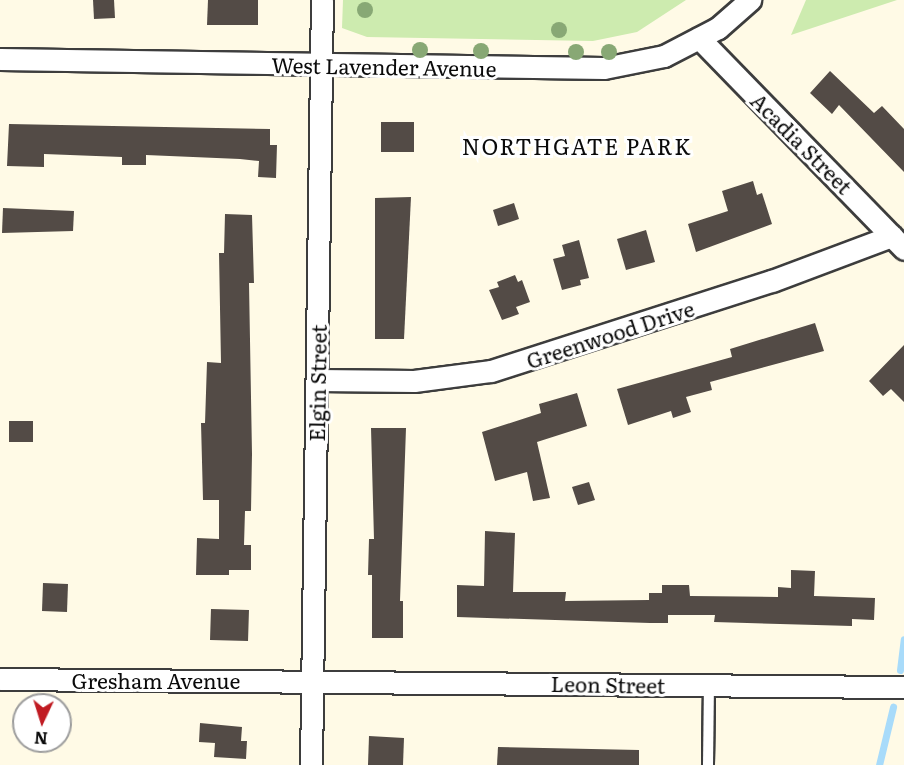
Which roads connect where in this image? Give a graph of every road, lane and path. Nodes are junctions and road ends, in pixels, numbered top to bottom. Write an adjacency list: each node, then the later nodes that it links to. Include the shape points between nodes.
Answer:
1 (322, 0): 5 (street, Elgin Street)
2 (750, 0): 3 (street, West Lavender Avenue)
3 (699, 38): 5 (street, West Lavender Avenue, via 664,56 604,68); 6 (street, Acadia Street)
4 (0, 59): 5 (street, West Lavender Avenue)
5 (321, 65): 7 (street, Elgin Street)
6 (898, 243): 7 (street, Greenwood Drive, via 491,371 414,381)
7 (317, 380): 9 (street, Elgin Street)
8 (0, 679): 9 (street, Gresham Avenue)
9 (312, 681): 10 (street, Leon Street); 12 (street, Elgin Street)
10 (710, 685): 11 (street, Leon Street); 13 (lane)
11 (904, 687)
12 (311, 765)
13 (708, 765)

